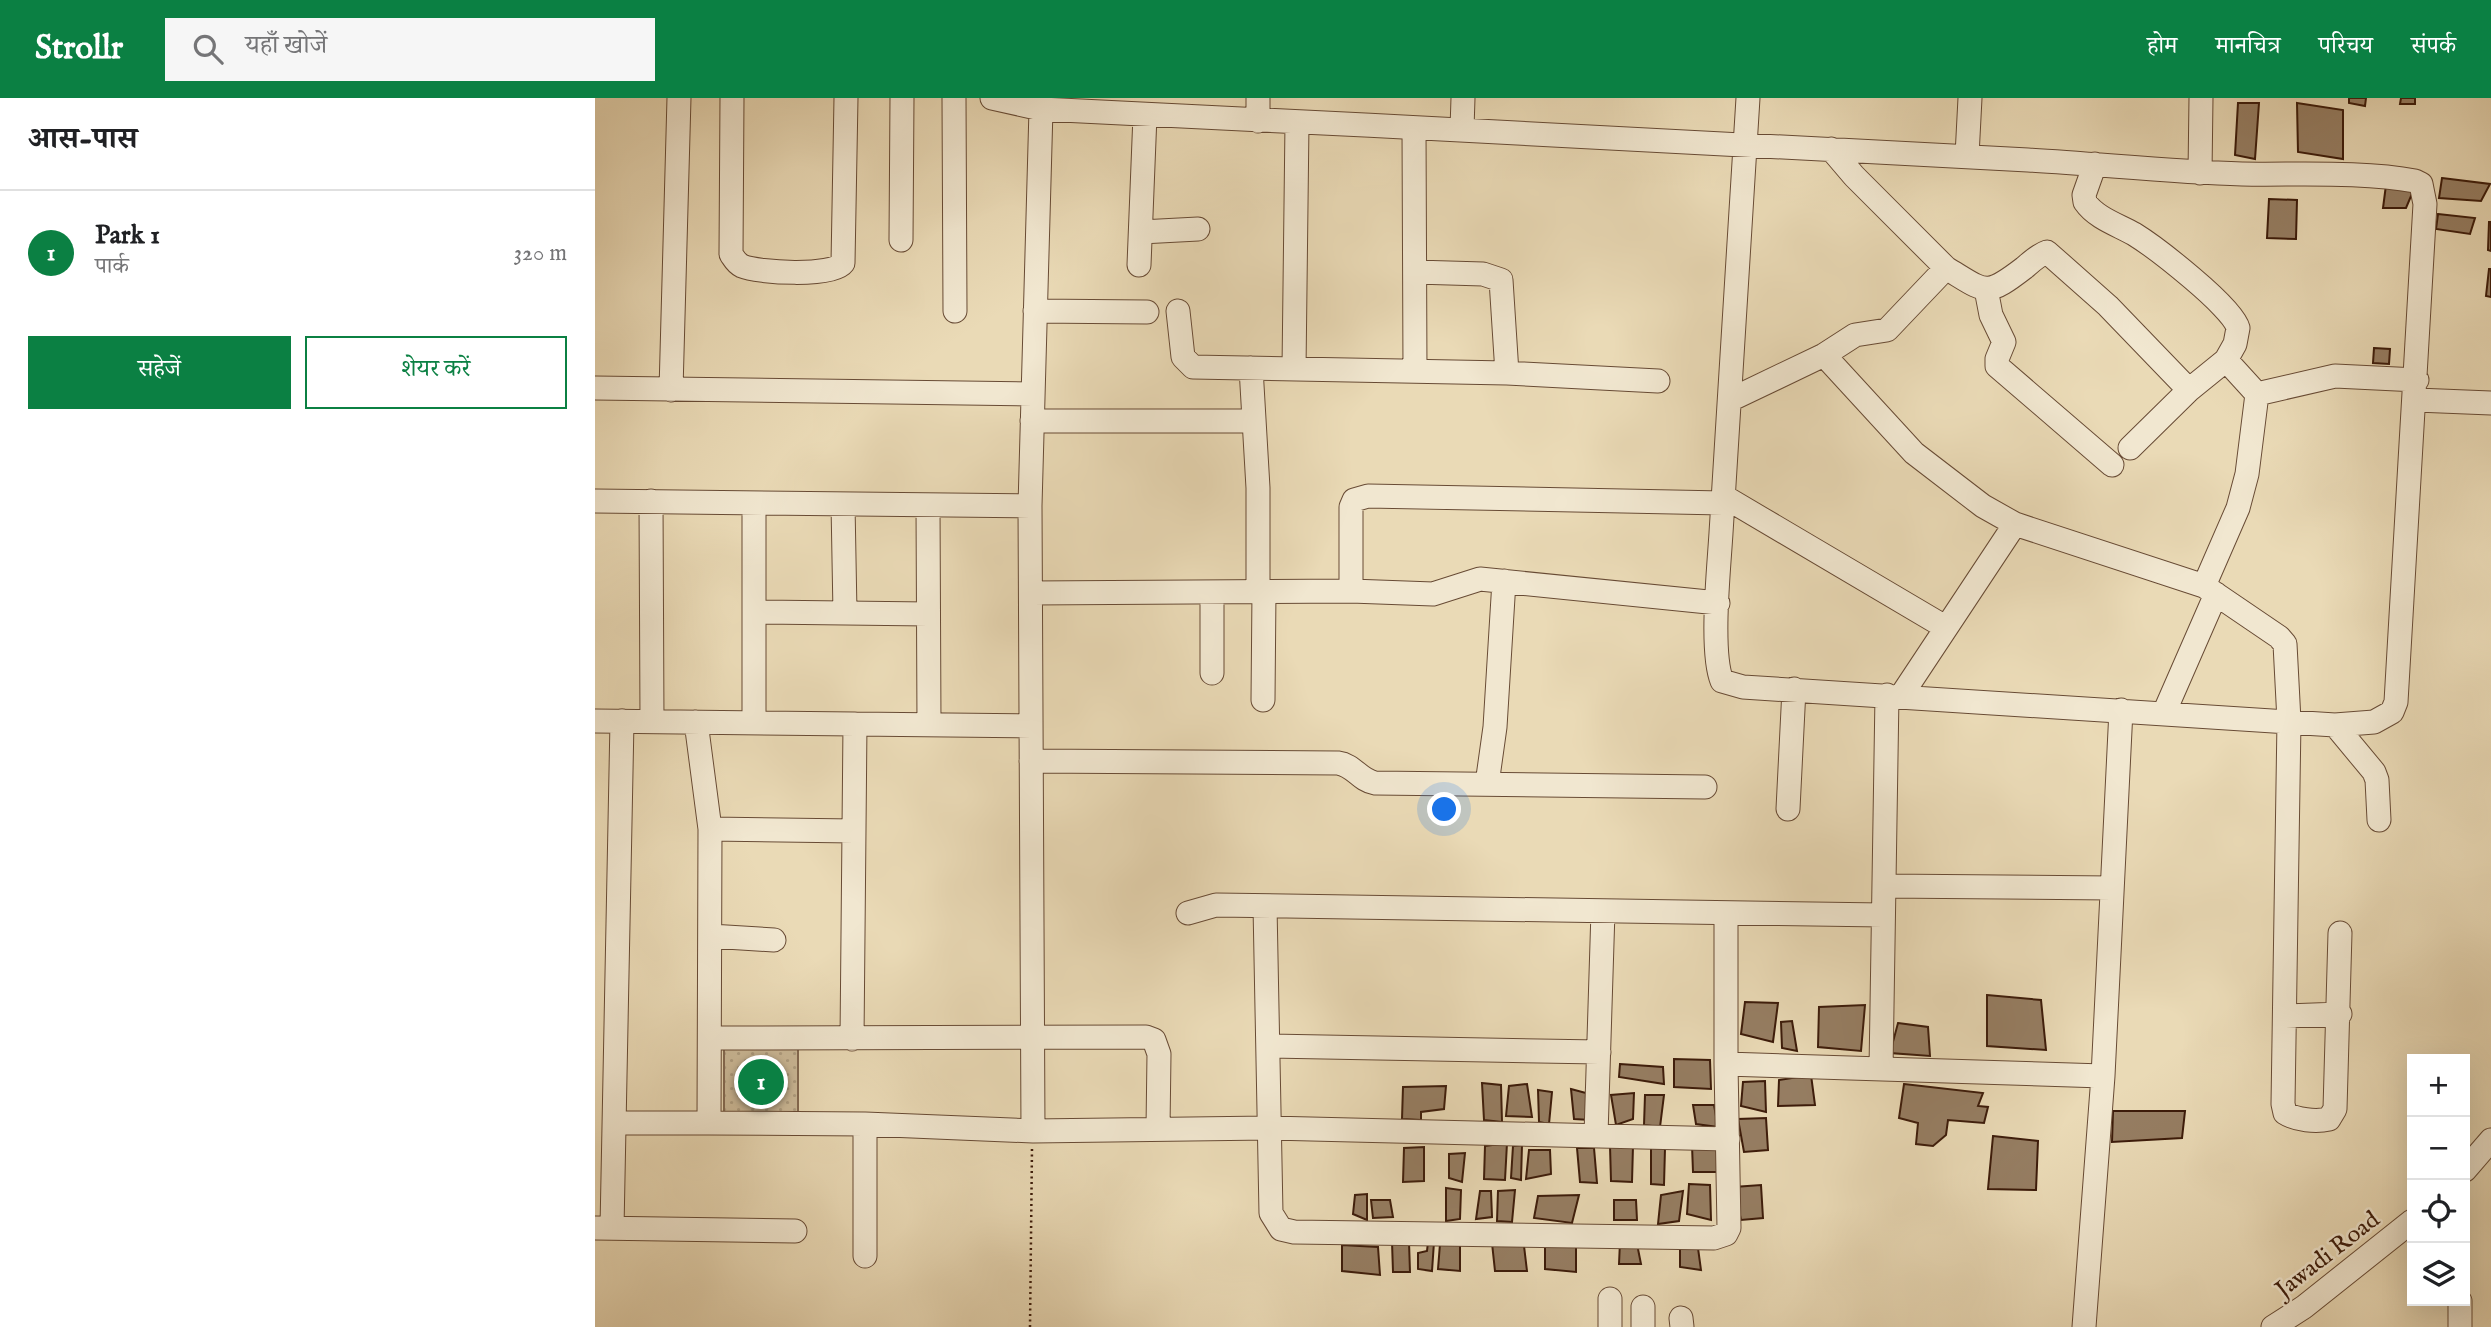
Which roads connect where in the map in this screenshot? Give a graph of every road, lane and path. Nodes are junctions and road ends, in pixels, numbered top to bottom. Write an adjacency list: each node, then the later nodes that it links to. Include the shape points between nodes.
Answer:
1 (679, 98): 44 (street)
2 (732, 98): 3 (street, via 731,254 737,263 753,269 826,272 843,263)
3 (846, 98)
4 (902, 98): 27 (street)
5 (954, 98): 32 (street)
6 (992, 98): 14 (street)
7 (1258, 98): 16 (street)
8 (1463, 98): 19 (street)
9 (1748, 98): 20 (street)
10 (1970, 98): 22 (street)
11 (2201, 98): 24 (street)
12 (1075, 105): 14 (street); 15 (street)
13 (1200, 108): 15 (street); 16 (street)
14 (1041, 109): 33 (street)
15 (1145, 115): 26 (street)
16 (1258, 121): 17 (street)
17 (1297, 123): 18 (street); 39 (street)
18 (1414, 128): 19 (street); 30 (street)
19 (1462, 129): 20 (street)
20 (1745, 144): 21 (street); 49 (street)
21 (1831, 149): 22 (street); 29 (street)
22 (1967, 156): 23 (street)
23 (2095, 164): 24 (street); 37 (street, via 2084,195 2089,208 2169,260 2236,321 2235,344)
24 (2200, 173): 46 (street, via 2403,178 2421,184 2425,204)
25 (1199, 229): 26 (street)
26 (1140, 232): 28 (street)
27 (901, 240)
28 (1139, 265)
29 (1946, 268): 31 (street); 36 (street, via 1891,327 1855,335)
30 (1415, 272): 40 (street); 41 (street, via 1483,274 1501,280)
31 (1986, 289): 45 (street, via 2001,286 2043,253 2050,253); 54 (street, via 1991,315 2005,344 1997,366)
32 (955, 311)
33 (1035, 311): 35 (street); 47 (street)
34 (1178, 311): 38 (street, via 1186,362 1193,367)
35 (1147, 312)
36 (1824, 355): 49 (street); 62 (street, via 1914,453 1983,506)
37 (2226, 360): 45 (street); 48 (street)
38 (1251, 368): 39 (street); 52 (street)
39 (1294, 369): 40 (street)
40 (1415, 371): 41 (street)
41 (1507, 373): 42 (street)
42 (1658, 381)
43 (595, 388): 44 (street)
44 (671, 390): 47 (street)
45 (2189, 390): 53 (street)
46 (2417, 390): 48 (street, via 2335,376); 50 (street); 88 (street, via 2395,708 2374,722)
47 (1033, 394): 51 (street)
48 (2257, 394): 64 (street, via 2247,474)
49 (1730, 400): 55 (street)
50 (2491, 402)
51 (1033, 421): 52 (street); 61 (street)
52 (1254, 421): 65 (street)
53 (2130, 448)
54 (2112, 465)
55 (1723, 500): 66 (street, via 1359,497 1351,508); 69 (street); 73 (street)
56 (595, 501): 57 (street)
57 (651, 501): 58 (street); 82 (street)
58 (754, 503): 59 (street); 70 (street)
59 (843, 504): 60 (street); 71 (street)
60 (928, 505): 61 (street); 72 (street)
61 (1030, 506): 68 (street)
62 (2015, 524): 64 (street); 73 (street)
63 (1504, 581): 66 (street, via 1474,579 1433,594); 69 (street); 91 (street)
64 (2210, 590): 79 (street); 83 (street, via 2285,644)
65 (1261, 591): 66 (street); 67 (street); 77 (street)
66 (1351, 591)
67 (1212, 592): 68 (street); 74 (street)
68 (1031, 593): 89 (street)
69 (1717, 603): 75 (street, via 1721,681 1742,688)
70 (754, 612): 71 (street); 85 (street)
71 (845, 613): 72 (street)
72 (929, 614): 87 (street)
73 (1945, 628): 76 (street)
74 (1212, 673)
75 (1794, 689): 76 (street); 93 (street)
76 (1894, 695): 78 (street); 97 (street)
77 (1263, 699)
78 (2121, 710): 79 (street); 98 (street)
79 (2164, 713): 83 (street)
80 (595, 721): 81 (street)
81 (622, 721): 82 (street); 117 (street)
82 (652, 721): 84 (street)
83 (2288, 721): 88 (street); 108 (street)
84 (696, 722): 85 (street); 95 (street)
85 (754, 723): 86 (street)
86 (856, 724): 87 (street); 96 (street)
87 (929, 725): 89 (street)
88 (2335, 725): 94 (street, via 2374,772)
89 (1031, 726): 90 (street)
90 (1031, 761): 91 (street, via 1338,763 1374,783); 111 (street)
91 (1487, 784): 92 (street)
92 (1705, 787)
93 (1788, 809)
94 (2379, 820)
95 (710, 828): 96 (street); 105 (street)
96 (854, 831): 110 (street)
97 (1884, 886): 98 (street); 103 (street)
98 (2112, 888): 116 (street)
99 (1265, 906): 100 (street); 101 (street, via 1216,905); 112 (street)
100 (1603, 911): 102 (street); 113 (street)
101 (1188, 913)
102 (1726, 913): 103 (street); 114 (street)
103 (1883, 915): 115 (street)
104 (2340, 933): 107 (street)
105 (710, 936): 106 (street); 109 (street)
106 (774, 940)
107 (2340, 1014): 108 (street); 108 (street, via 2335,1109 2322,1121 2285,1113)
108 (2285, 1016)
109 (710, 1038): 110 (street); 118 (street)
110 (852, 1039): 111 (street)
111 (1033, 1039): 120 (street, via 1154,1040 1159,1054); 122 (street)
112 (1270, 1046): 113 (street); 121 (street)
113 (1599, 1052): 123 (street)
114 (1726, 1064): 115 (street); 124 (street)
115 (1881, 1069): 116 (street)
116 (2103, 1076): 135 (street)
117 (616, 1123): 118 (street); 128 (street)
118 (709, 1123): 119 (street)
119 (865, 1124): 122 (street); 130 (street)
120 (1158, 1128): 121 (street); 122 (street)
121 (1268, 1128): 123 (street); 124 (street, via 1272,1220 1280,1229 1294,1232 1714,1238 1729,1228)
122 (1033, 1131): 133 (path)
123 (1596, 1135): 124 (street)
124 (1728, 1139)
125 (2491, 1140): 126 (street)
126 (2470, 1164)
127 (2407, 1225): 136 (street, Jawadi Road)
128 (604, 1228): 129 (street)
129 (795, 1231)
130 (865, 1256)
131 (1610, 1299): 134 (street)
132 (2460, 1306): 137 (street)
133 (1030, 1327)
134 (1610, 1327)
135 (2084, 1327)
136 (2273, 1327)
137 (2460, 1327)

